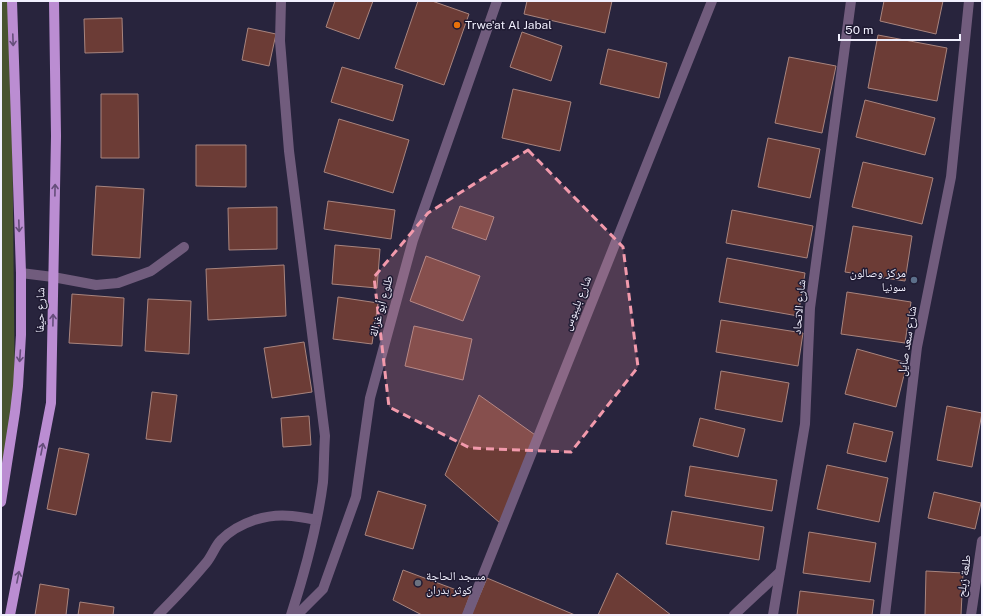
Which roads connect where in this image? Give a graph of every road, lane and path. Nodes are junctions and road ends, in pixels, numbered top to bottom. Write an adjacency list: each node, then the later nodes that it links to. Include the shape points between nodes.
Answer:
1 (12, 1): 9 (main road, شارع حيفا, one-way to 9)
2 (54, 1): 10 (main road, شارع حيفا, one-way to 2, via 56,136)
3 (281, 1): 12 (street, via 280,40 289,151 325,436 323,482)
4 (497, 1): 18 (street, طلوع أبو غزالة, via 413,240 370,398 356,497 322,589)
5 (712, 1): 19 (street, شارع بليبوس)
6 (851, 1): 14 (street, شارع الاتحاد, via 810,308 805,424)
7 (969, 1): 22 (street, شارع سعد صايل, via 951,177 917,347)
8 (184, 247): 10 (street, via 151,271 118,283 96,285)
9 (21, 273): 10 (street); 11 (main road, شارع حيفا, one-way to 11, via 18,380)
10 (53, 277): 15 (main road, شارع حيفا, one-way to 10, via 51,403)
11 (1, 502)
12 (316, 520): 16 (street, via 274,516 241,525 220,540 207,561); 17 (street)
13 (982, 541): 23 (street, طلعة زبلح)
14 (780, 572): 20 (street); 21 (street, شارع الاتحاد)
15 (10, 615)
16 (158, 615)
17 (291, 615)
18 (297, 615)
19 (467, 615)
20 (734, 615)
21 (773, 615)
22 (886, 615)
23 (971, 615)

